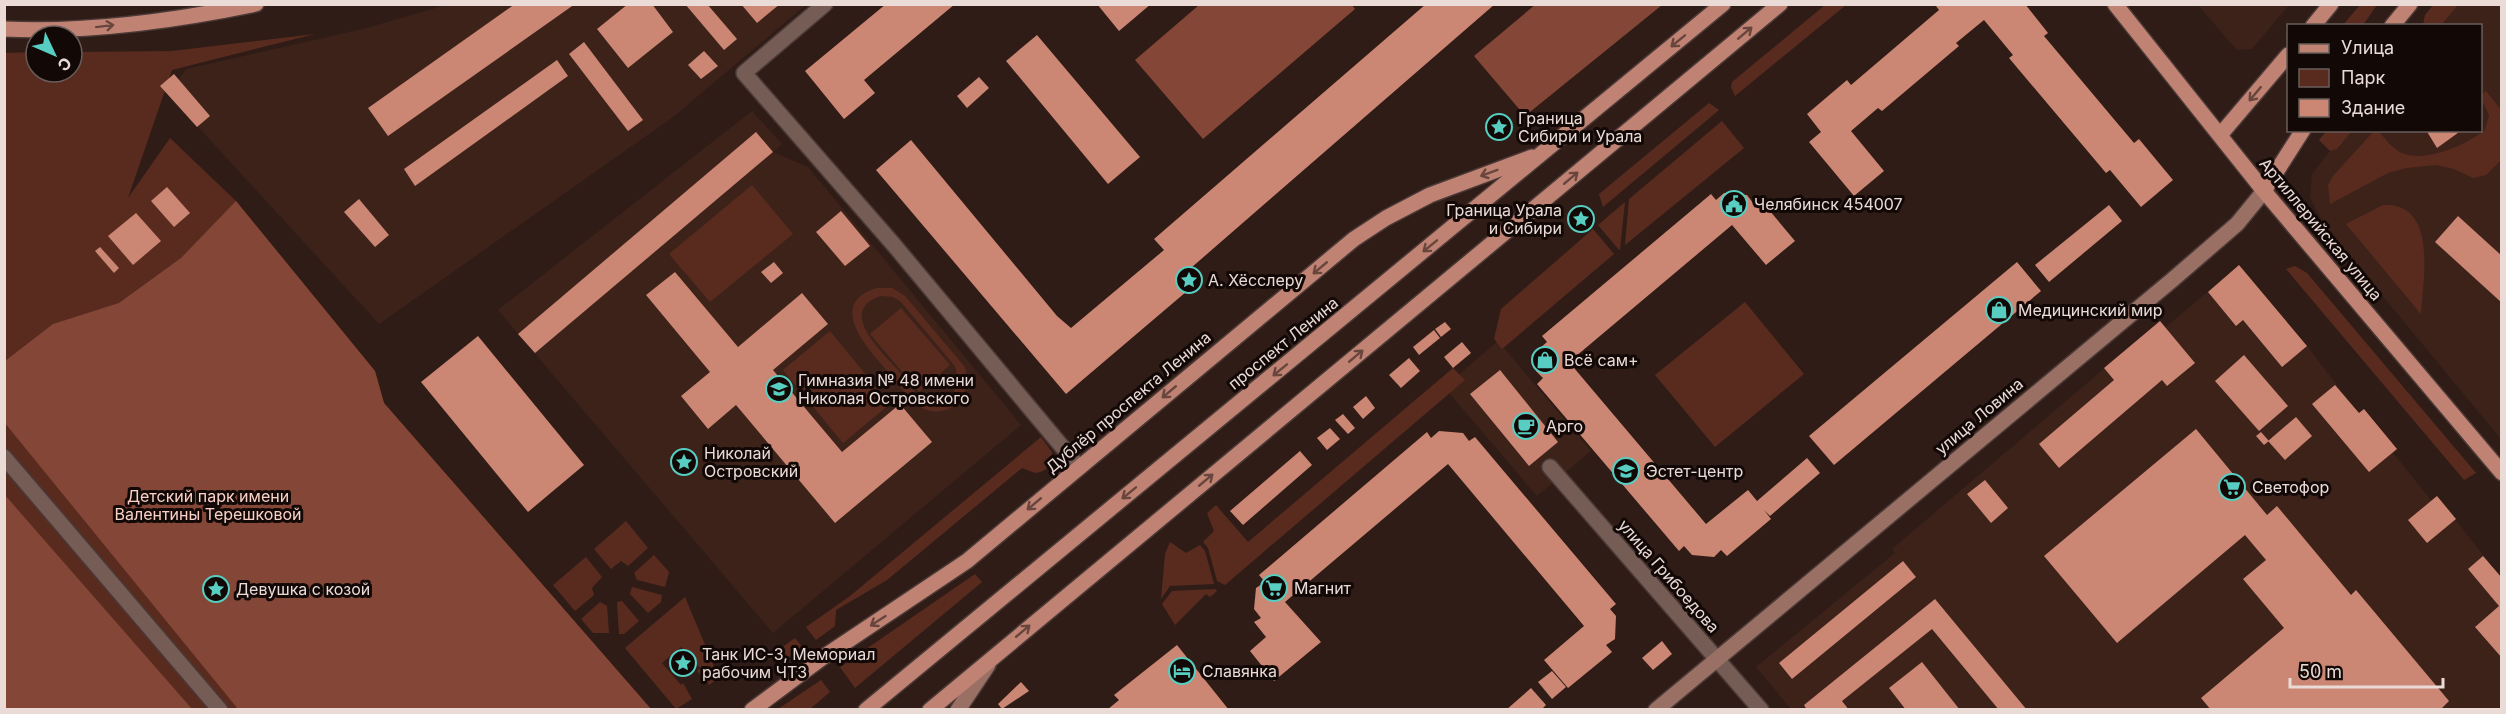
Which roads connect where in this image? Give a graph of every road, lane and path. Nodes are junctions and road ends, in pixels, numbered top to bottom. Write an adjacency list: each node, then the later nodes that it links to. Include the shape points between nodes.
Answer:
1 (256, 4): 10 (main road, one-way to 1, via 62,32 208,14)
2 (825, 4): 17 (street, via 744,73 894,245)
3 (1723, 4): 14 (main road, проспект Ленина, one-way to 14)
4 (1780, 4): 20 (main road, one-way to 4)
5 (2115, 4): 13 (main road, Артиллерийская улица)
6 (2331, 4): 8 (main road)
7 (2410, 4): 9 (main road)
8 (2315, 24)
9 (2394, 24)
10 (4, 29)
11 (2287, 56): 13 (main road, one-way to 13)
12 (2302, 132): 15 (main road, улица Ловина)
13 (2221, 134): 15 (main road, Артиллерийская улица)
14 (1543, 153): 17 (main road, Дублёр проспекта Ленина, one-way to 17, via 1430,195 1354,239); 24 (main road, проспект Ленина, one-way to 24)
15 (2264, 191): 19 (main road, Артиллерийская улица); 21 (street, улица Ловина, via 2237,224 2171,281)
16 (4, 457): 22 (street)
17 (1078, 467): 23 (main road, Дублёр проспекта Ленина, one-way to 23, via 966,561)
18 (1550, 467): 21 (street, улица Грибоедова)
19 (2502, 473)
20 (995, 654): 25 (main road); 26 (street)
21 (1717, 658): 27 (street, улица Ловина); 28 (street, улица Грибоедова)
22 (220, 710)
23 (752, 710)
24 (866, 710)
25 (930, 710)
26 (958, 710)
27 (1656, 710)
28 (1761, 710)

